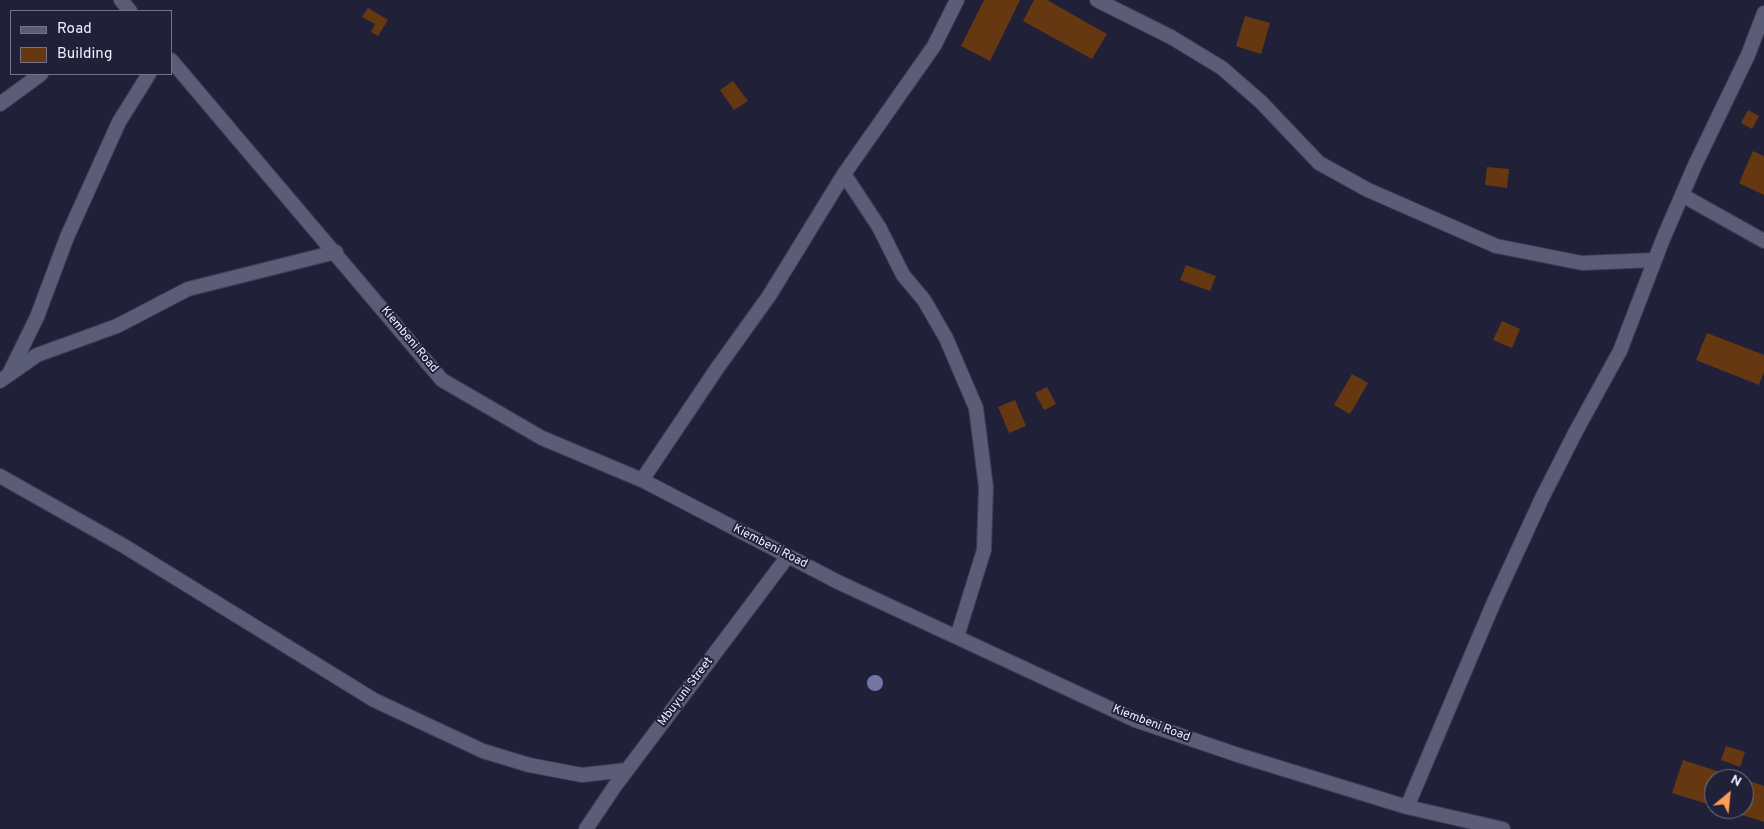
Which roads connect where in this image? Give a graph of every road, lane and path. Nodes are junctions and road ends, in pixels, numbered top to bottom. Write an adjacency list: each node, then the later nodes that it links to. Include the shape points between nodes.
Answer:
1 (957, 0): 8 (street, via 934,46)
2 (1097, 0): 12 (street, via 1171,37 1222,68 1261,102 1319,163 1368,190 1496,246 1582,263)
3 (1764, 13): 9 (street, via 1748,55)
4 (172, 61): 11 (street, Kiembeni Road)
5 (40, 75): 7 (street)
6 (148, 75): 13 (street, via 115,130 37,317)
7 (0, 104)
8 (844, 174): 15 (street, via 769,296); 17 (street, via 879,227 903,276 924,300 946,338 976,408 986,487 984,550)
9 (1682, 194): 10 (street); 12 (street)
10 (1764, 241)
11 (336, 252): 13 (street, via 188,289 116,326 37,355); 15 (street, Kiembeni Road, via 442,380 542,438)
12 (1655, 260): 19 (street, via 1620,351 1574,433 1538,507)
13 (4, 378)
14 (0, 476): 18 (street, via 124,546 392,709 483,751 529,766 582,775)
15 (642, 480): 16 (street, Kiembeni Road)
16 (788, 556): 17 (street, Kiembeni Road); 18 (street, Mbuyuni Street)
17 (957, 637): 19 (street, Kiembeni Road, via 1135,720)
18 (627, 770): 20 (street, Mbuyuni Street)
19 (1407, 807): 21 (street, Kiembeni Road)
20 (586, 829)
21 (1503, 829)

